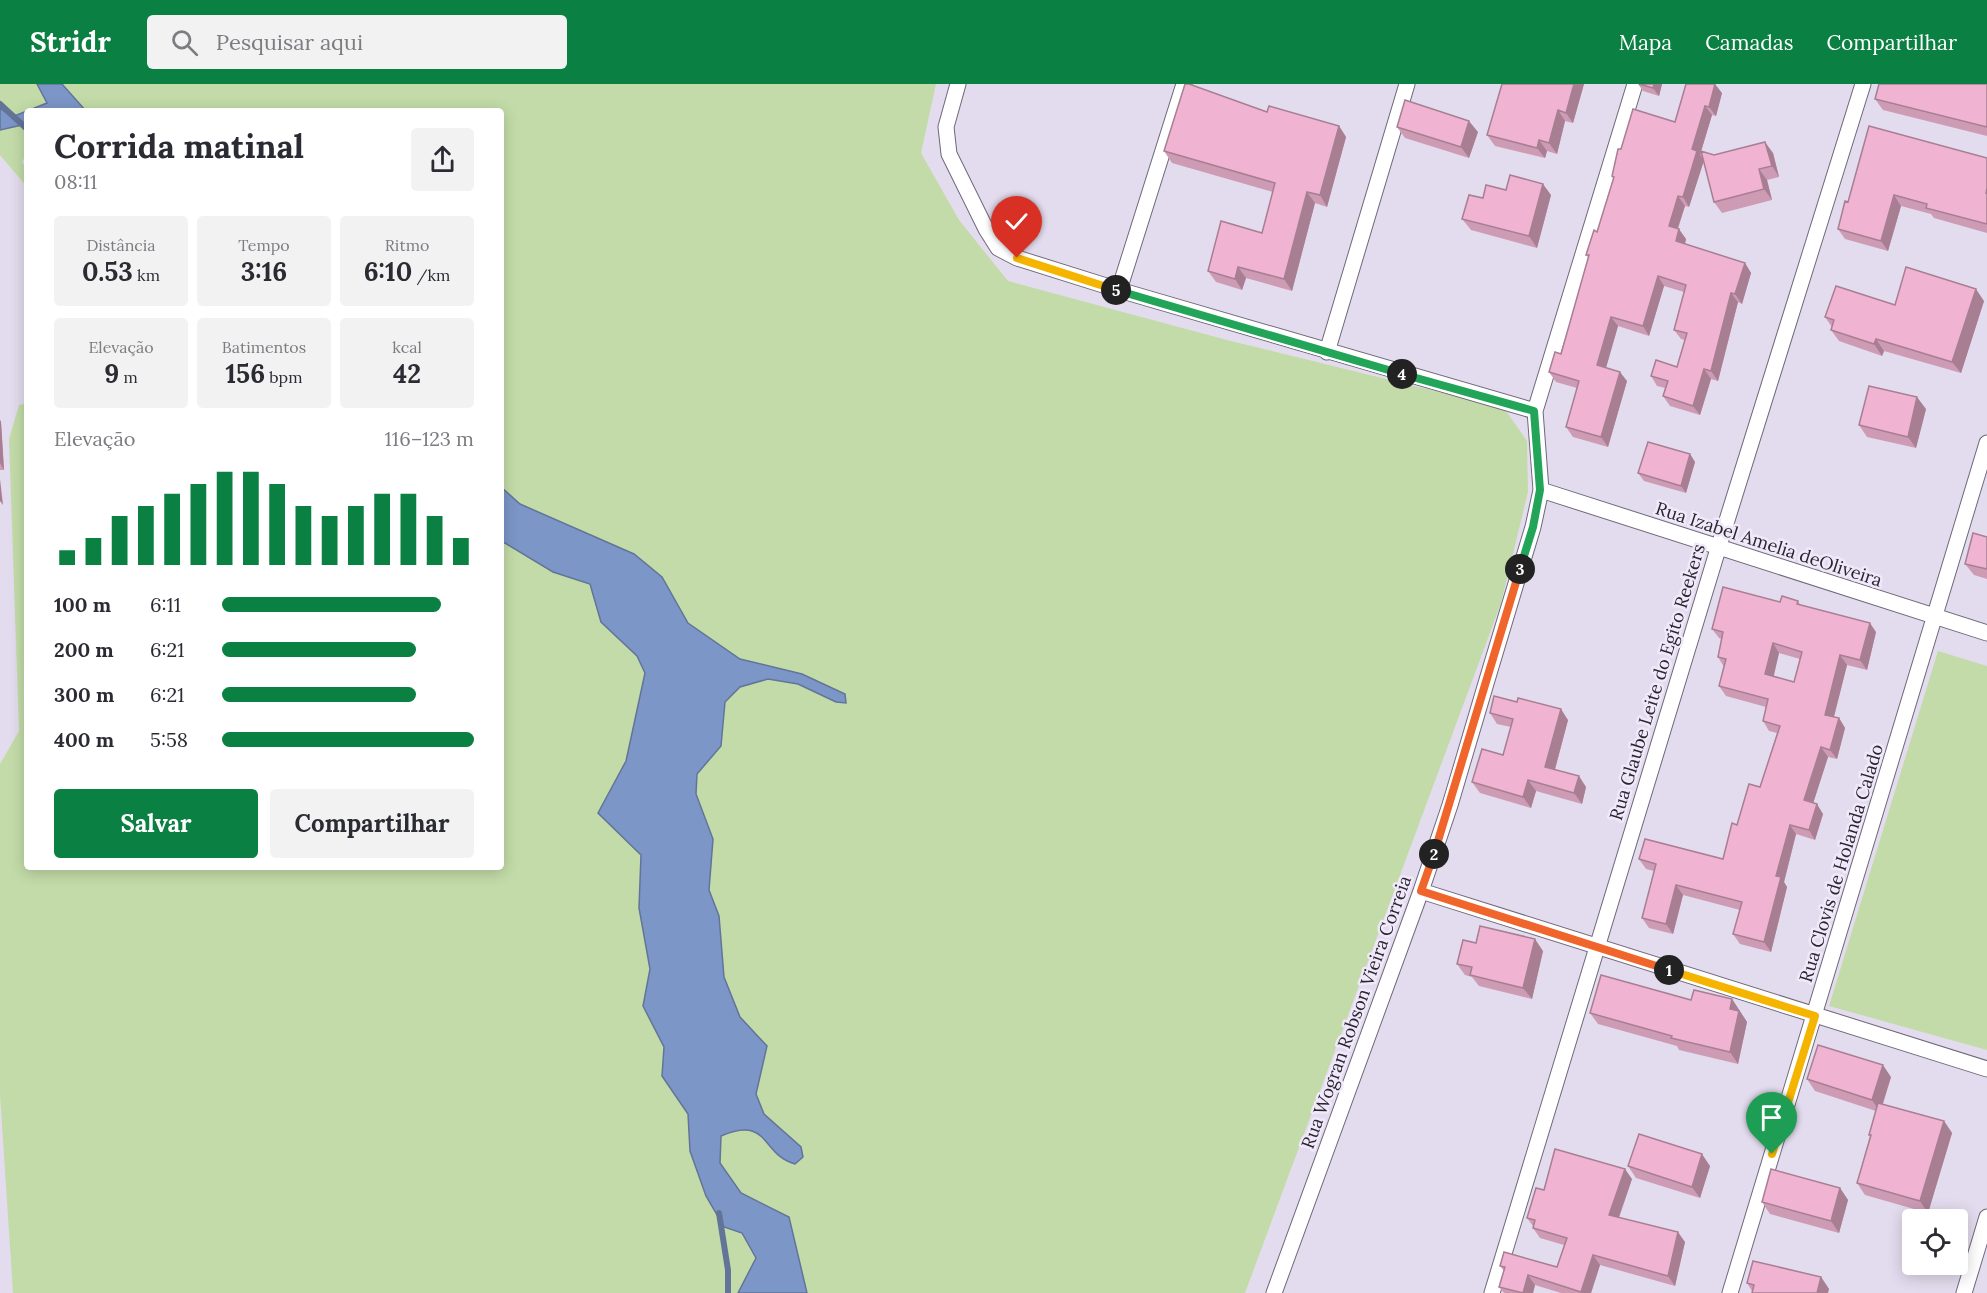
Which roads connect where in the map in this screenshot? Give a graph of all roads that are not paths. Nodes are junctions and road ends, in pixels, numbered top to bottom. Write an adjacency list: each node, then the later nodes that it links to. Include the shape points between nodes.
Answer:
1 (958, 84): 6 (street, via 946,127 949,154 998,248 1017,258)
2 (1184, 84): 6 (street)
3 (1407, 84): 7 (street)
4 (1635, 84): 8 (street, Rua Wogran Robson Vieira Correia)
5 (1863, 84): 11 (street, Rua Glaube Leite do Egito Reekers)
6 (1119, 290): 7 (street)
7 (1327, 352): 8 (street)
8 (1534, 411): 10 (street, Rua Wogran Robson Vieira Correia)
9 (1987, 443): 12 (street, Rua Clovis de Holanda Calado)
10 (1540, 490): 11 (street, Rua Izabel Amelia deOliveira); 14 (street, Rua Wogran Robson Vieira Correia, via 1533,527 1491,669)
11 (1718, 549): 12 (street, Rua Izabel Amelia deOliveira); 15 (street, Rua Glaube Leite do Egito Reekers)
12 (1936, 617): 13 (street, Rua Izabel Amelia deOliveira); 16 (street, Rua Clovis de Holanda Calado)
13 (1987, 633)
14 (1421, 891): 15 (street); 19 (street, Rua Wogran Robson Vieira Correia)
15 (1597, 947): 16 (street); 20 (street, Rua Glaube Leite do Egito Reekers)
16 (1815, 1016): 17 (street); 21 (street, Rua Clovis de Holanda Calado)
17 (1987, 1069)
18 (1987, 1216): 22 (street)
19 (1274, 1293)
20 (1492, 1293)
21 (1730, 1293)
22 (1964, 1293)

